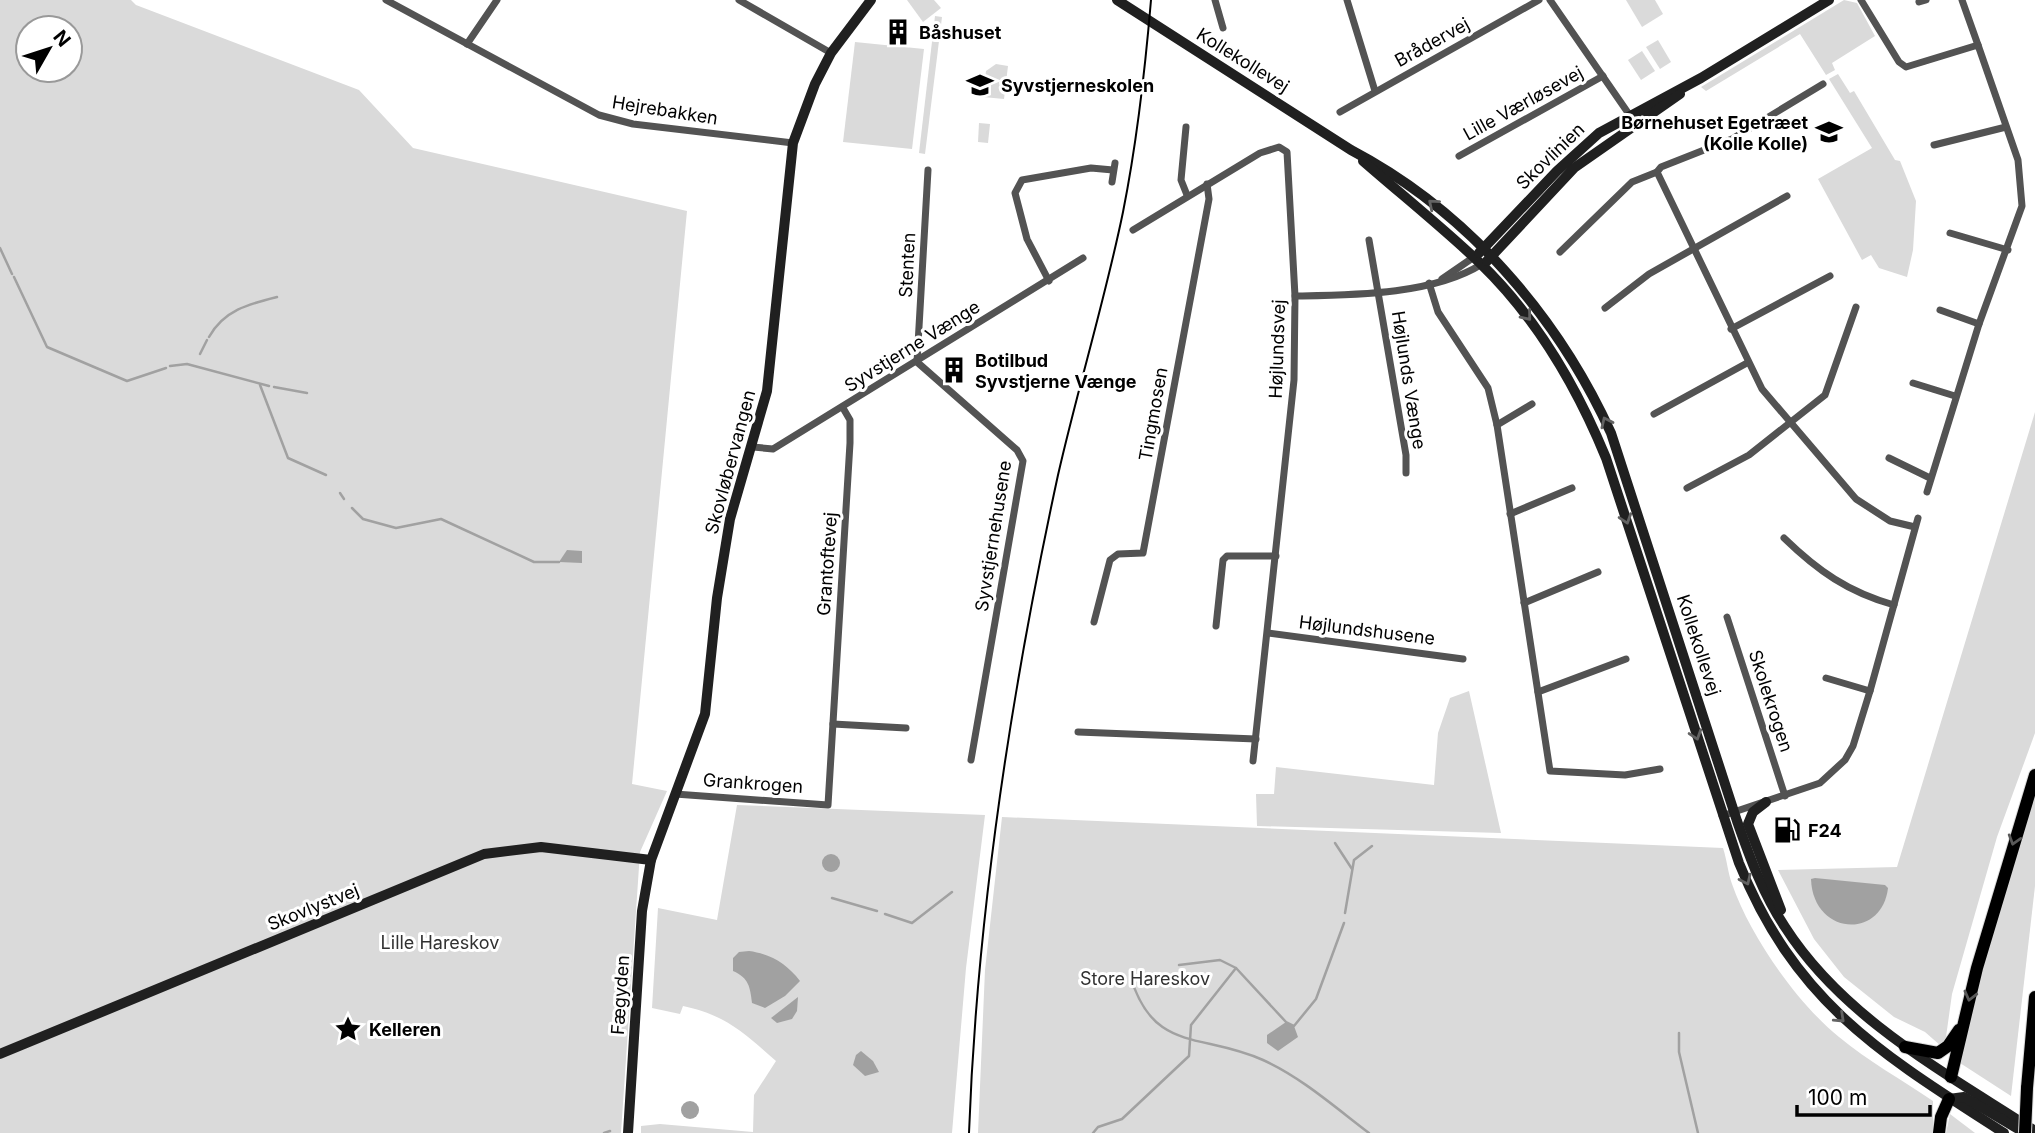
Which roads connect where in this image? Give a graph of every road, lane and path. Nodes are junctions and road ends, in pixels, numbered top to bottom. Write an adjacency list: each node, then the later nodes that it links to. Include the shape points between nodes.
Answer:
1 (386, 0): 14 (street, Hejrebakken)
2 (498, 0): 14 (street)
3 (739, 0): 16 (street)
4 (871, 0): 16 (street, Skovløbervangen)
5 (1117, 0): 26 (street, Kollekollevej)
6 (1215, 0): 13 (street)
7 (1347, 0): 19 (street)
8 (1539, 0): 19 (street, Brådervej)
9 (1550, 0): 17 (street, Lille Værløsevej)
10 (1829, 0): 21 (street, Skovlinien)
11 (1861, 0): 15 (street, via 1906,67)
12 (1962, 0): 15 (street)
13 (1223, 28)
14 (467, 44): 24 (street, Hejrebakken, via 599,115 633,124)
15 (1978, 45): 23 (street)
16 (831, 53): 24 (street, Skovløbervangen)
17 (1603, 76): 21 (street, Lille Værløsevej); 27 (street, Lille Værløsevej)
18 (1824, 84): 29 (street, via 1732,139 1661,167)
19 (1375, 91): 20 (street, Brådervej)
20 (1340, 112)
21 (1632, 119): 40 (street, Skovlinien, via 1586,144)
22 (1186, 127): 32 (street, via 1181,180)
23 (2006, 127): 25 (street); 38 (street, via 2018,160 2022,206)
24 (793, 143): 62 (street, Skovløbervangen, via 767,391)
25 (1934, 145)
26 (1351, 150): 40 (street, Kollekollevej, one-way to 26, via 1425,198); 42 (street, Kollekollevej)
27 (1459, 156)
28 (928, 170): 53 (street, Stenten)
29 (1657, 173): 37 (street); 39 (street, via 1632,182)
30 (1111, 182): 44 (street, via 1114,166 1022,180 1017,186 1027,239)
31 (1207, 184): 32 (street); 47 (street, Højlundsvej, via 1260,153 1284,148); 78 (street, Tingmosen, via 1209,199 1143,553 1118,554 1110,560)
32 (1187, 195): 34 (street)
33 (1787, 196): 37 (street)
34 (1133, 230)
35 (1950, 233): 38 (street)
36 (1369, 240): 46 (street, Højlunds Vænge)
37 (1693, 250): 49 (street, via 1649,274); 52 (street)
38 (2008, 250): 51 (street)
39 (1560, 252)
40 (1488, 253): 42 (street, Skovlinien); 98 (street, Kollekollevej, one-way to 40, via 1611,433 1594,396 1546,320)
41 (1083, 258): 44 (street, Syvstjerne Vænge)
42 (1478, 261): 45 (street, Højlunds Vænge); 98 (street, Kollekollevej, one-way to 98, via 1536,327 1590,420)
43 (1829, 276): 52 (street)
44 (1049, 281): 53 (street, Syvstjerne Vænge)
45 (1429, 284): 46 (street, Højlunds Vænge); 61 (street, via 1438,312 1488,388)
46 (1379, 292): 47 (street, Højlunds Vænge); 64 (street, Højlunds Vænge)
47 (1296, 296): 73 (street, Højlundsvej, via 1294,380)
48 (1856, 307): 60 (street, via 1825,395)
49 (1605, 308)
50 (1940, 310): 51 (street)
51 (1979, 324): 56 (street)
52 (1731, 329): 54 (street)
53 (918, 362): 58 (street, Syvstjerne Vænge); 90 (street, Syvstjernehusene, via 1017,450 1023,461)
54 (1747, 363): 59 (street); 60 (street)
55 (1913, 383): 56 (street)
56 (1955, 396): 65 (street)
57 (1532, 404): 61 (street)
58 (843, 408): 62 (street, Syvstjerne Vænge, via 773,449); 86 (street, Grantoftevej, via 850,420 850,443)
59 (1654, 414)
60 (1791, 424): 67 (street, via 1749,455); 71 (street, via 1856,499 1890,521)
61 (1497, 425): 69 (street)
62 (753, 447): 94 (street, Skovløbervangen, via 730,519 705,715)
63 (1889, 458): 65 (street)
64 (1406, 473)
65 (1930, 478): 68 (street)
66 (1572, 488): 69 (street)
67 (1687, 488)
68 (1927, 492)
69 (1510, 514): 75 (street)
70 (1918, 518): 71 (street)
71 (1915, 527): 76 (street)
72 (1784, 538): 76 (street, via 1835,582)
73 (1276, 556): 79 (street, via 1227,556 1223,560); 80 (street, Højlundsvej)
74 (1598, 572): 75 (street)
75 (1524, 603): 85 (street)
76 (1894, 605): 84 (street)
77 (1727, 617): 95 (street, Skolekrogen)
78 (1094, 622)
79 (1216, 626)
80 (1268, 633): 81 (street, Højlundshusene); 89 (street, Højlundsvej)
81 (1463, 659)
82 (1626, 659): 85 (street)
83 (1826, 678): 84 (street)
84 (1870, 691): 95 (street, via 1845,760 1821,783)
85 (1538, 692): 92 (street, via 1550,771 1625,775)
86 (833, 724): 87 (street); 97 (street, Grantoftevej)
87 (906, 728)
88 (1078, 732): 89 (street)
89 (1256, 740): 91 (street, Højlundsvej)
90 (971, 760)
91 (1253, 761)
92 (1660, 769)
93 (2035, 775): 102 (highway, one-way to 102)
94 (675, 794): 97 (street, Grankrogen); 99 (street, Skovløbervangen)
95 (1785, 796): 96 (street)
96 (1766, 802): 98 (street); 100 (street, via 1753,812 1748,824)
97 (828, 805)
98 (1728, 814): 100 (street, Kollekollevej); 106 (street, Kollekollevej, one-way to 106, via 1743,874 1802,976 1855,1031)
99 (651, 859): 104 (street, Skovlystvej, via 541,847 484,854); 108 (street, Fægyden, via 642,911)
100 (1787, 930): 103 (street, Kollekollevej, via 1847,1000)
101 (2035, 997): 111 (highway, bridge)
102 (1963, 1024): 103 (highway, via 1938,1053); 105 (highway)
103 (1905, 1047): 105 (street, Kollekollevej)
104 (0, 1054)
105 (1951, 1077): 106 (street); 107 (street, Kollekollevej)
106 (1949, 1099): 109 (highway); 110 (street, Kollekollevej); 111 (street, via 1964,1097)
107 (2035, 1131)
108 (628, 1133)
109 (1939, 1133)
110 (2004, 1133)
111 (2025, 1133)

